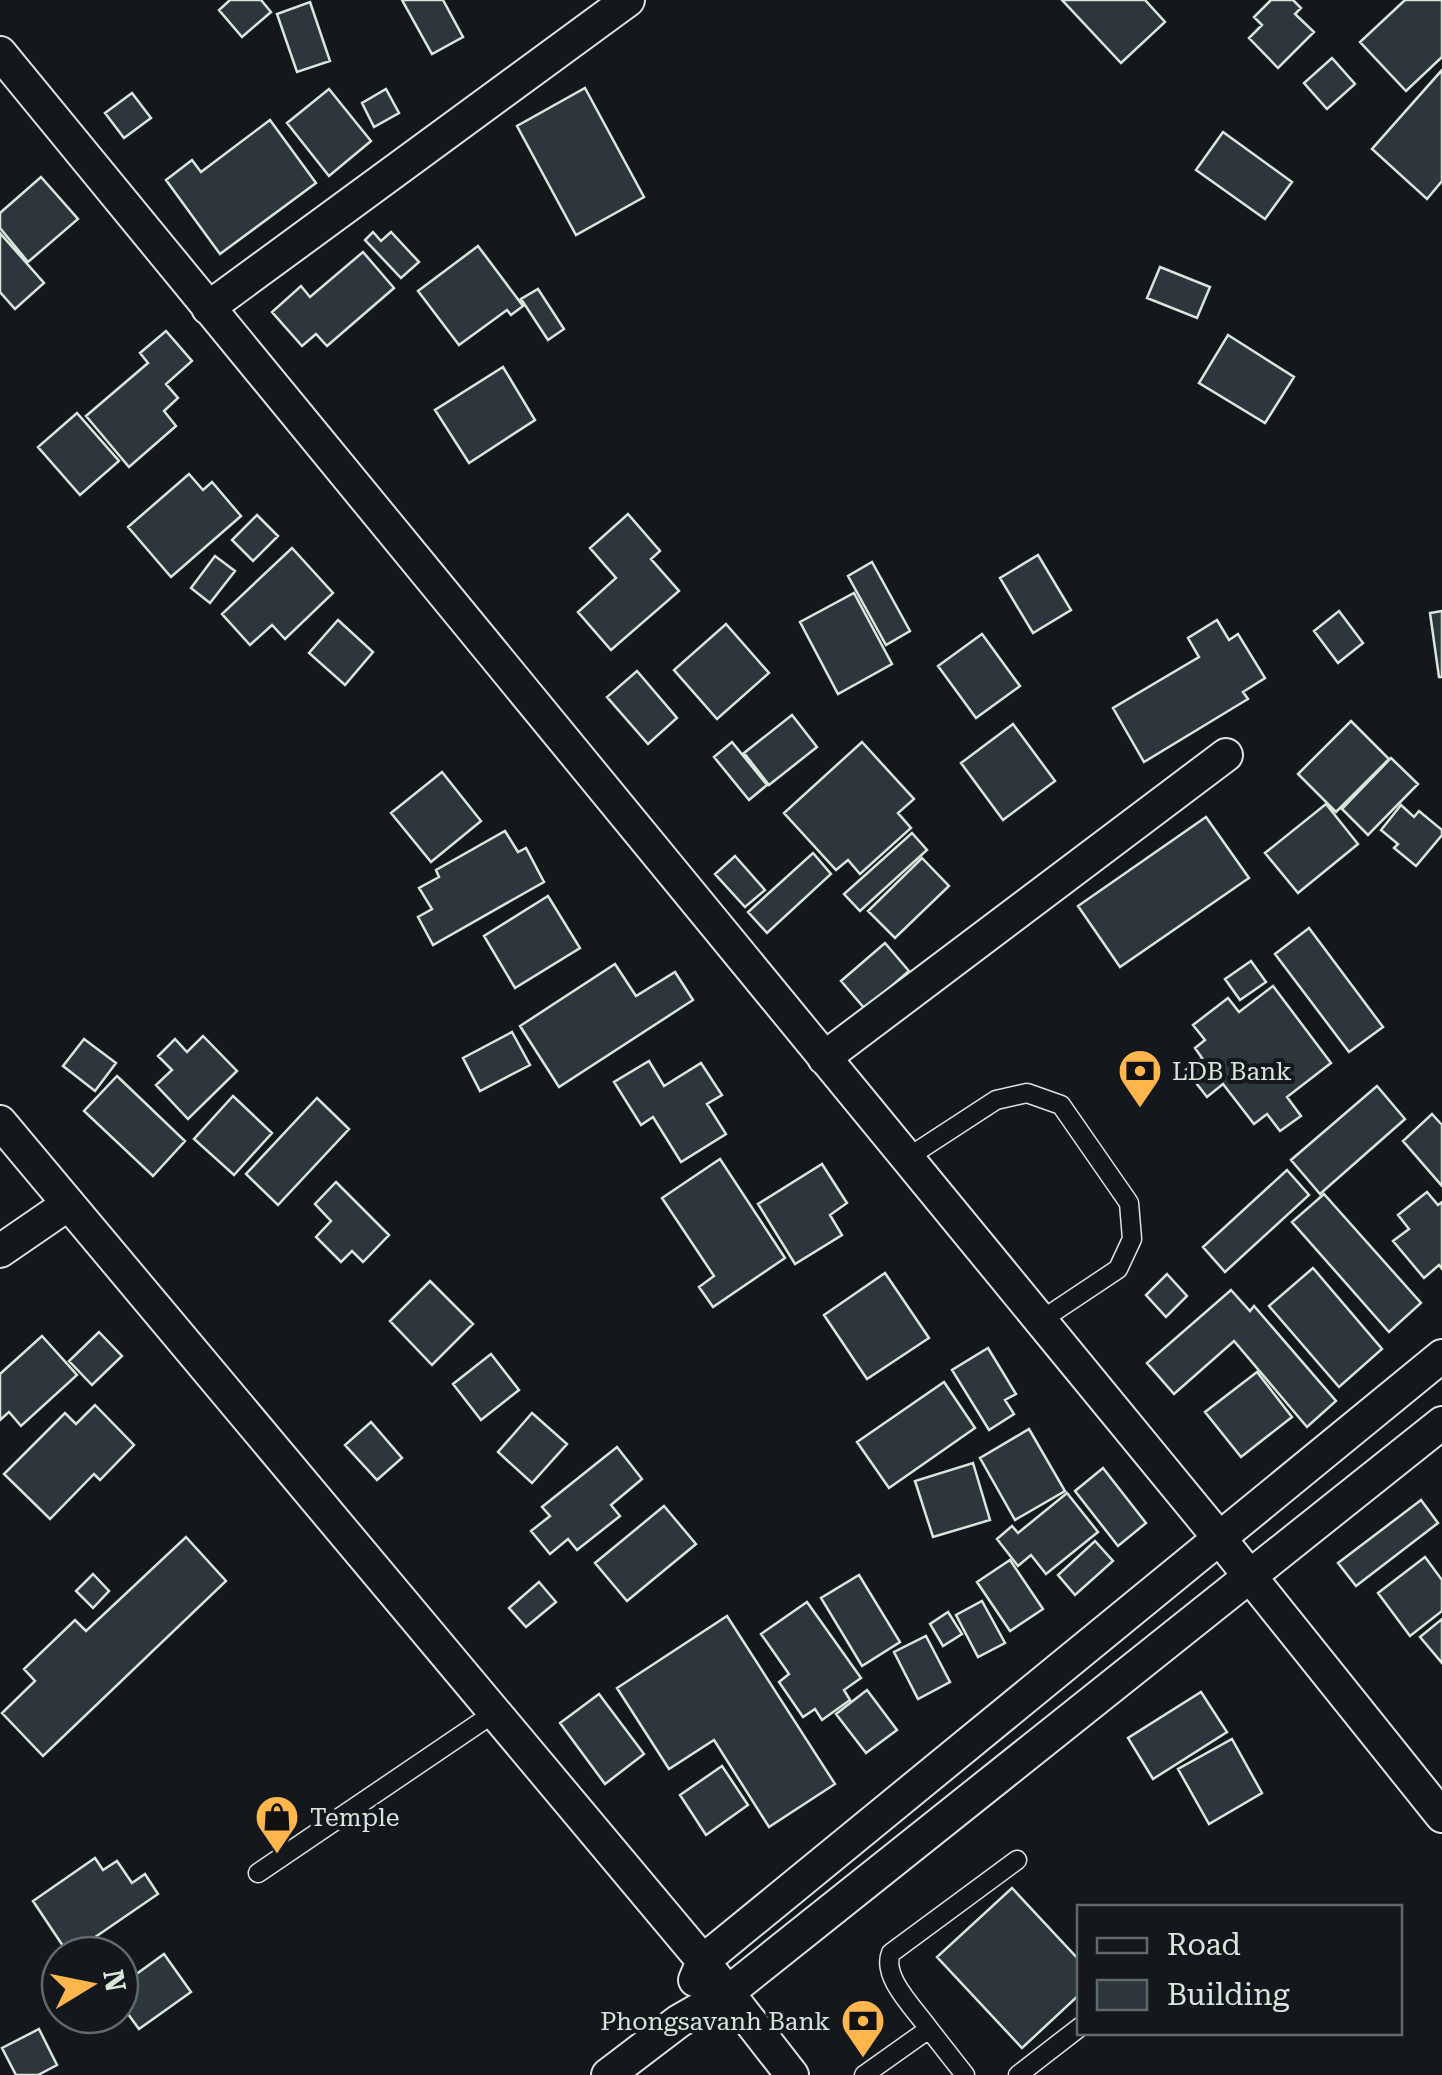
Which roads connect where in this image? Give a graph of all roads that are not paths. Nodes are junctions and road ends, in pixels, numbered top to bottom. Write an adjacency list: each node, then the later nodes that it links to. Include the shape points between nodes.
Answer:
1 (628, 0): 3 (street)
2 (0, 52): 3 (street)
3 (208, 308): 5 (street)
4 (1226, 755): 5 (street)
5 (824, 1058): 7 (street)
6 (0, 1122): 8 (street)
7 (907, 1158): 10 (street); 10 (lane, via 996,1100 1026,1093 1060,1105 1129,1203 1132,1239 1118,1269)
8 (67, 1205): 9 (street); 15 (street)
9 (0, 1251)
10 (1040, 1321): 13 (street)
11 (1442, 1356): 13 (street)
12 (1442, 1422): 14 (street)
13 (1220, 1539): 14 (street); 19 (street)
14 (1250, 1578): 16 (street); 20 (street)
15 (494, 1713): 18 (lane); 19 (street)
16 (1442, 1816)
17 (1017, 1860): 22 (lane, via 891,1952 889,1972)
18 (258, 1874)
19 (703, 1961): 20 (street); 21 (street)
20 (726, 1994): 21 (street); 25 (street)
21 (678, 2021): 24 (street)
22 (929, 2029): 26 (lane); 27 (lane)
23 (1077, 2030): 28 (lane)
24 (608, 2075)
25 (792, 2075)
26 (864, 2075)
27 (964, 2075)
28 (1018, 2075)

